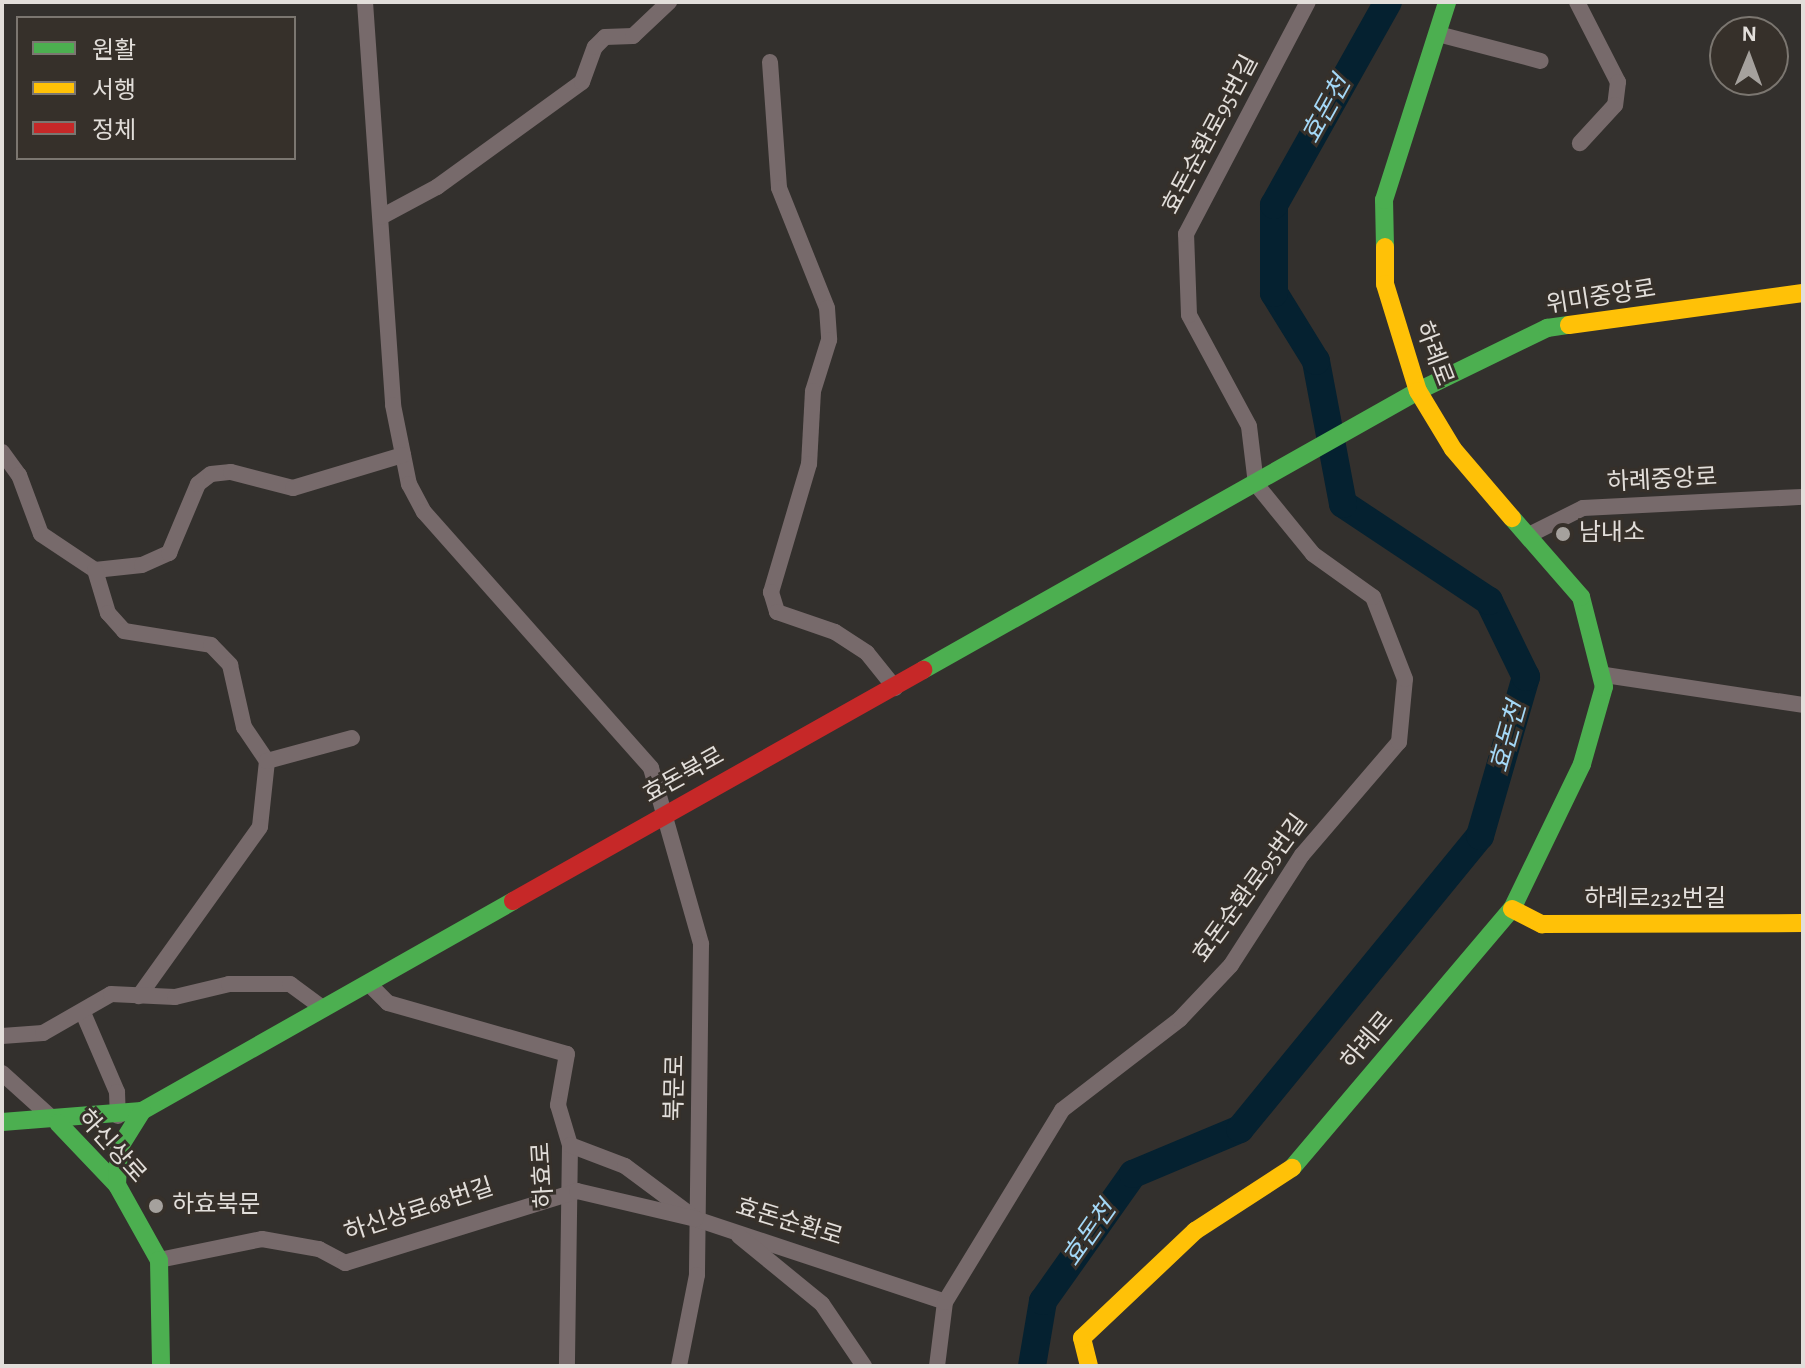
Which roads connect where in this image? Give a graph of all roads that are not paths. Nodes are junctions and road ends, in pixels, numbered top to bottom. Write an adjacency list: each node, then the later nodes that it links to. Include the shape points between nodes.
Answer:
1 (365, 2): 10 (street, 북문로)
2 (669, 2): 10 (street, via 633,36 605,37 595,47 582,82 437,187)
3 (1308, 2): 15 (street, 효돈순환로95번길, via 1186,234 1189,315 1249,426)
4 (1447, 2): 6 (street, 하례로)
5 (1577, 2): 9 (street, via 1618,82 1615,105)
6 (1438, 34): 7 (street); 12 (street, 하례로, via 1384,200 1380,235 1385,284)
7 (1541, 61)
8 (770, 62): 20 (street, via 779,188 827,308 829,340 813,391 809,464 771,592 777,612 835,632 867,653)
9 (1580, 143)
10 (381, 217): 14 (street, 북문로)
11 (1803, 293): 12 (street, 위미중앙로, via 1547,328)
12 (1418, 391): 15 (street, 효돈북로); 17 (street, 하례로, via 1453,449)
13 (2, 452): 18 (street, via 19,475 41,534)
14 (403, 455): 18 (street, via 293,488 231,472 211,474 198,484 169,553); 24 (street, 북문로, via 424,512 651,768)
15 (1265, 480): 20 (street, 효돈북로); 43 (street, 효돈순환로95번길, via 1313,554 1373,597 1405,679 1399,742 1302,855 1231,965 1180,1019 1107,1068 1062,1110)
16 (1803, 497): 17 (street, 하례중앙로, via 1583,508)
17 (1529, 535): 19 (street, 하례로, via 1581,597)
18 (95, 570): 23 (street, via 108,613 124,631 211,645 230,665 244,727)
19 (1605, 675): 21 (street); 25 (street, 하례로, via 1582,764)
20 (895, 688): 24 (street, 효돈북로)
21 (1803, 705)
22 (352, 738): 23 (street)
23 (267, 761): 28 (street, via 260,827)
24 (664, 814): 27 (street, 효돈북로); 40 (street, 북문로, via 701,944)
25 (1512, 909): 26 (street, 하례로232번길, via 1542,924); 49 (street, 하례로, via 1280,1182 1195,1231 1082,1338)
26 (1803, 923)
27 (369, 984): 29 (street, 효돈북로); 37 (street, 하효로, via 388,1003 567,1054 558,1105)
28 (139, 996): 29 (street, via 290,984); 30 (street, via 111,994)
29 (324, 1009): 33 (street, 효돈북로)
30 (84, 1015): 31 (street, via 43,1033); 34 (street, 하신상로, via 117,1092)
31 (2, 1036)
32 (2, 1073): 36 (street, 하신상로)
33 (142, 1111): 34 (street, 효돈북로); 38 (street, via 119,1148)
34 (118, 1116): 36 (street)
35 (2, 1122): 36 (street)
36 (58, 1123): 38 (street, 하신상로)
37 (570, 1145): 39 (street, 하효로); 40 (street, 효돈순환로, via 625,1166)
38 (117, 1185): 42 (street, 하신상로)
39 (571, 1192): 40 (street, 하신상로68번길); 42 (street, 하신상로68번길, via 345,1263 319,1249 262,1239); 45 (street, 하효로)
40 (696, 1219): 41 (street, 효돈순환로); 46 (street, 북문로, via 694,1318)
41 (732, 1230): 43 (street, 효돈순환로); 47 (street, via 822,1304)
42 (159, 1260): 44 (street, 하신상로)
43 (945, 1302): 48 (street)
44 (161, 1366)
45 (567, 1366)
46 (679, 1366)
47 (864, 1366)
48 (937, 1366)
49 (1089, 1366)

